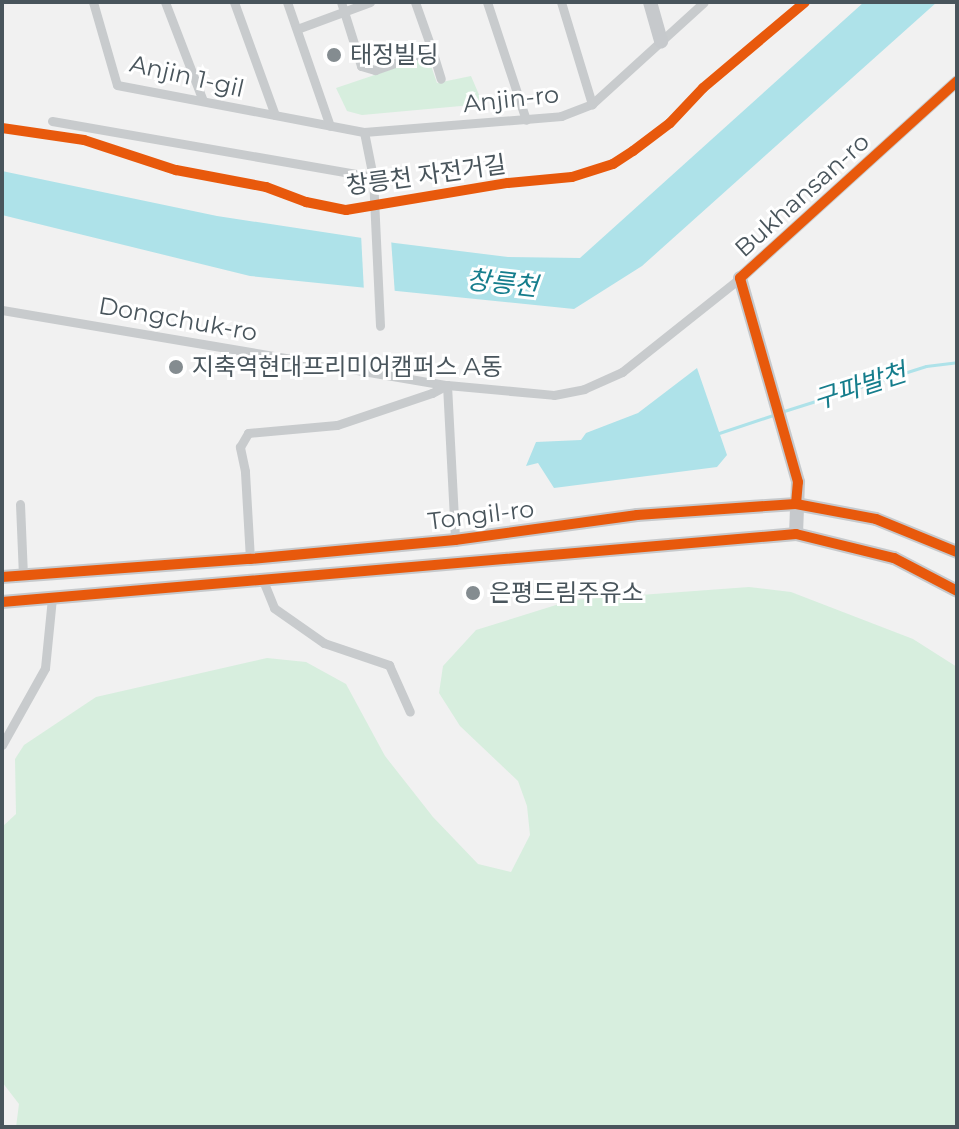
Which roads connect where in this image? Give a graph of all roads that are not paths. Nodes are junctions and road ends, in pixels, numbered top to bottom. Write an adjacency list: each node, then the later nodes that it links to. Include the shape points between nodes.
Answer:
1 (93, 2): 17 (street, Anjin 1-gil, via 117,85)
2 (165, 2): 17 (street)
3 (234, 2): 19 (street)
4 (287, 2): 12 (street)
5 (370, 2): 11 (street)
6 (415, 2): 14 (street)
7 (487, 2): 20 (street)
8 (561, 2): 18 (street)
9 (650, 2): 13 (main road)
10 (704, 2): 13 (street, Anjin-ro)
11 (342, 7): 12 (street); 14 (street, via 361,66 375,70)
12 (297, 29): 22 (street)
13 (661, 41): 18 (street, Anjin-ro)
14 (432, 50): 15 (street)
15 (441, 79)
16 (957, 81): 25 (main road, Bukhansan-ro)
17 (203, 101): 19 (street, Anjin 1-gil)
18 (592, 104): 20 (street, Anjin-ro, via 561,116)
19 (275, 115): 22 (street, Anjin 1-gil)
20 (526, 120): 23 (street, Anjin-ro)
21 (52, 121): 24 (street)
22 (330, 126): 23 (street, Anjin-ro)
23 (364, 132): 24 (street)
24 (373, 177): 27 (street)
25 (740, 278): 28 (street, Dongchuk-ro, via 622,372 584,389 521,395); 30 (main road, Bukhansan-ro, via 798,482)
26 (2, 310): 28 (street, Dongchuk-ro)
27 (380, 326)
28 (447, 385): 32 (street); 34 (street, via 337,425 248,433 240,447)
29 (20, 504): 35 (street)
30 (796, 504): 31 (main road, Bukhansan-ro); 32 (main road, Tongil-ro, via 637,515); 33 (main road, Tongil-ro, via 876,519)
31 (796, 534): 37 (main road, Tongil-ro); 38 (main road, Tongil-ro, via 894,558)
32 (455, 540): 34 (main road, Tongil-ro)
33 (957, 552)
34 (250, 559): 35 (main road, Tongil-ro)
35 (23, 575): 36 (main road, Tongil-ro)
36 (2, 577)
37 (262, 578): 39 (main road, Tongil-ro); 41 (street, via 274,608 324,643 389,665)
38 (957, 591)
39 (52, 598): 40 (main road, Tongil-ro); 42 (street, via 45,668)
40 (2, 602)
41 (410, 712)
42 (2, 745)

